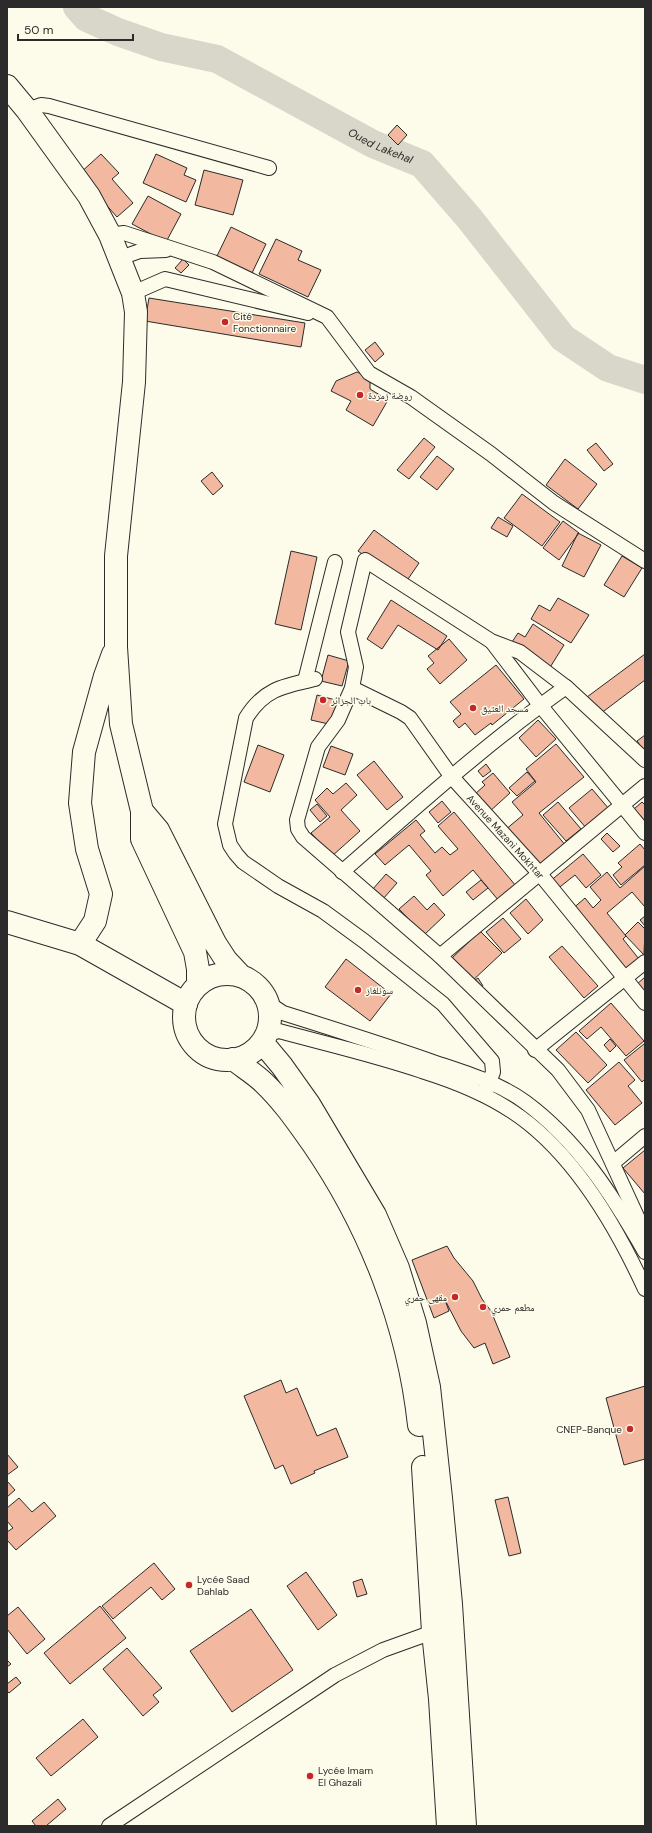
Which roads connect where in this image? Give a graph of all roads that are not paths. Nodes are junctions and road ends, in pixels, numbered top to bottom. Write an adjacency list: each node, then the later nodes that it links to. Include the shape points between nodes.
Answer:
1 (7, 86): 2 (main road)
2 (27, 110): 3 (street, via 41,105 49,106); 4 (main road, via 89,196)
3 (268, 168)
4 (110, 235): 5 (street, via 124,233); 6 (main road)
5 (177, 251): 6 (street, via 140,251); 8 (street, via 213,262)
6 (120, 258): 7 (main road)
7 (133, 293): 8 (street, via 165,279); 12 (main road, via 136,312 134,382 116,556)
8 (327, 317): 9 (street, via 369,373 411,397 554,503)
9 (645, 561)
10 (335, 562): 37 (street, via 310,680 272,690 253,707 246,718 225,824 230,845 244,862 278,886 323,911 442,1004 492,1061 493,1072)
11 (491, 640): 13 (street, via 520,652); 14 (street, via 365,560 348,632 356,667); 15 (street)
12 (116, 647): 20 (main road, via 121,724); 25 (main road, via 105,676 84,752 80,803 87,849 101,894 95,921)
13 (566, 687): 15 (street); 16 (street)
14 (352, 688): 17 (street, Avenue Mazani Mokhtar, via 410,718); 22 (street, via 338,720 318,748 297,815 298,829 303,837)
15 (540, 705): 17 (street); 19 (street)
16 (645, 760)
17 (451, 776): 22 (street); 23 (street, Avenue Mazani Mokhtar)
18 (645, 786): 19 (street)
19 (622, 805): 21 (street); 23 (street)
20 (142, 811): 28 (main road, via 158,830 215,943); 30 (main road, via 142,838 195,952)
21 (645, 833)
22 (342, 872): 26 (street)
23 (540, 874): 26 (street); 29 (street, Avenue Mazani Mokhtar)
24 (7, 922): 25 (main road)
25 (80, 944): 33 (main road)
26 (440, 956): 35 (street)
27 (645, 962): 29 (street)
28 (240, 975): 30 (main road, via 218,975 207,978); 31 (main road, via 252,981 262,991)
29 (626, 979): 32 (street, Avenue Mazani Mokhtar); 35 (street)
30 (198, 985): 33 (main road)
31 (268, 1003): 34 (main road, via 270,1014); 37 (street, via 283,1013 388,1046)
32 (645, 1003)
33 (186, 1004): 36 (main road, via 186,1028 199,1049 209,1056)
34 (264, 1038): 36 (main road, via 249,1053); 37 (street, via 279,1031 387,1059 449,1080); 46 (main road, via 309,1104 375,1215 398,1268 415,1323 429,1387 441,1498 451,1604)
35 (535, 1050): 39 (street, via 558,1070 588,1110)
36 (233, 1060): 43 (main road, via 264,1082 292,1113 335,1176 365,1233 386,1287 405,1345 417,1406)
37 (487, 1089): 41 (street, via 524,1101 569,1141 600,1179); 42 (street, via 558,1151 587,1187 611,1224)
38 (645, 1136): 39 (street)
39 (613, 1163): 40 (street)
40 (645, 1234)
41 (645, 1252)
42 (645, 1289)
43 (433, 1632): 44 (street, via 383,1650 335,1675); 45 (main road)
44 (109, 1826)
45 (448, 1826)
46 (465, 1826)

